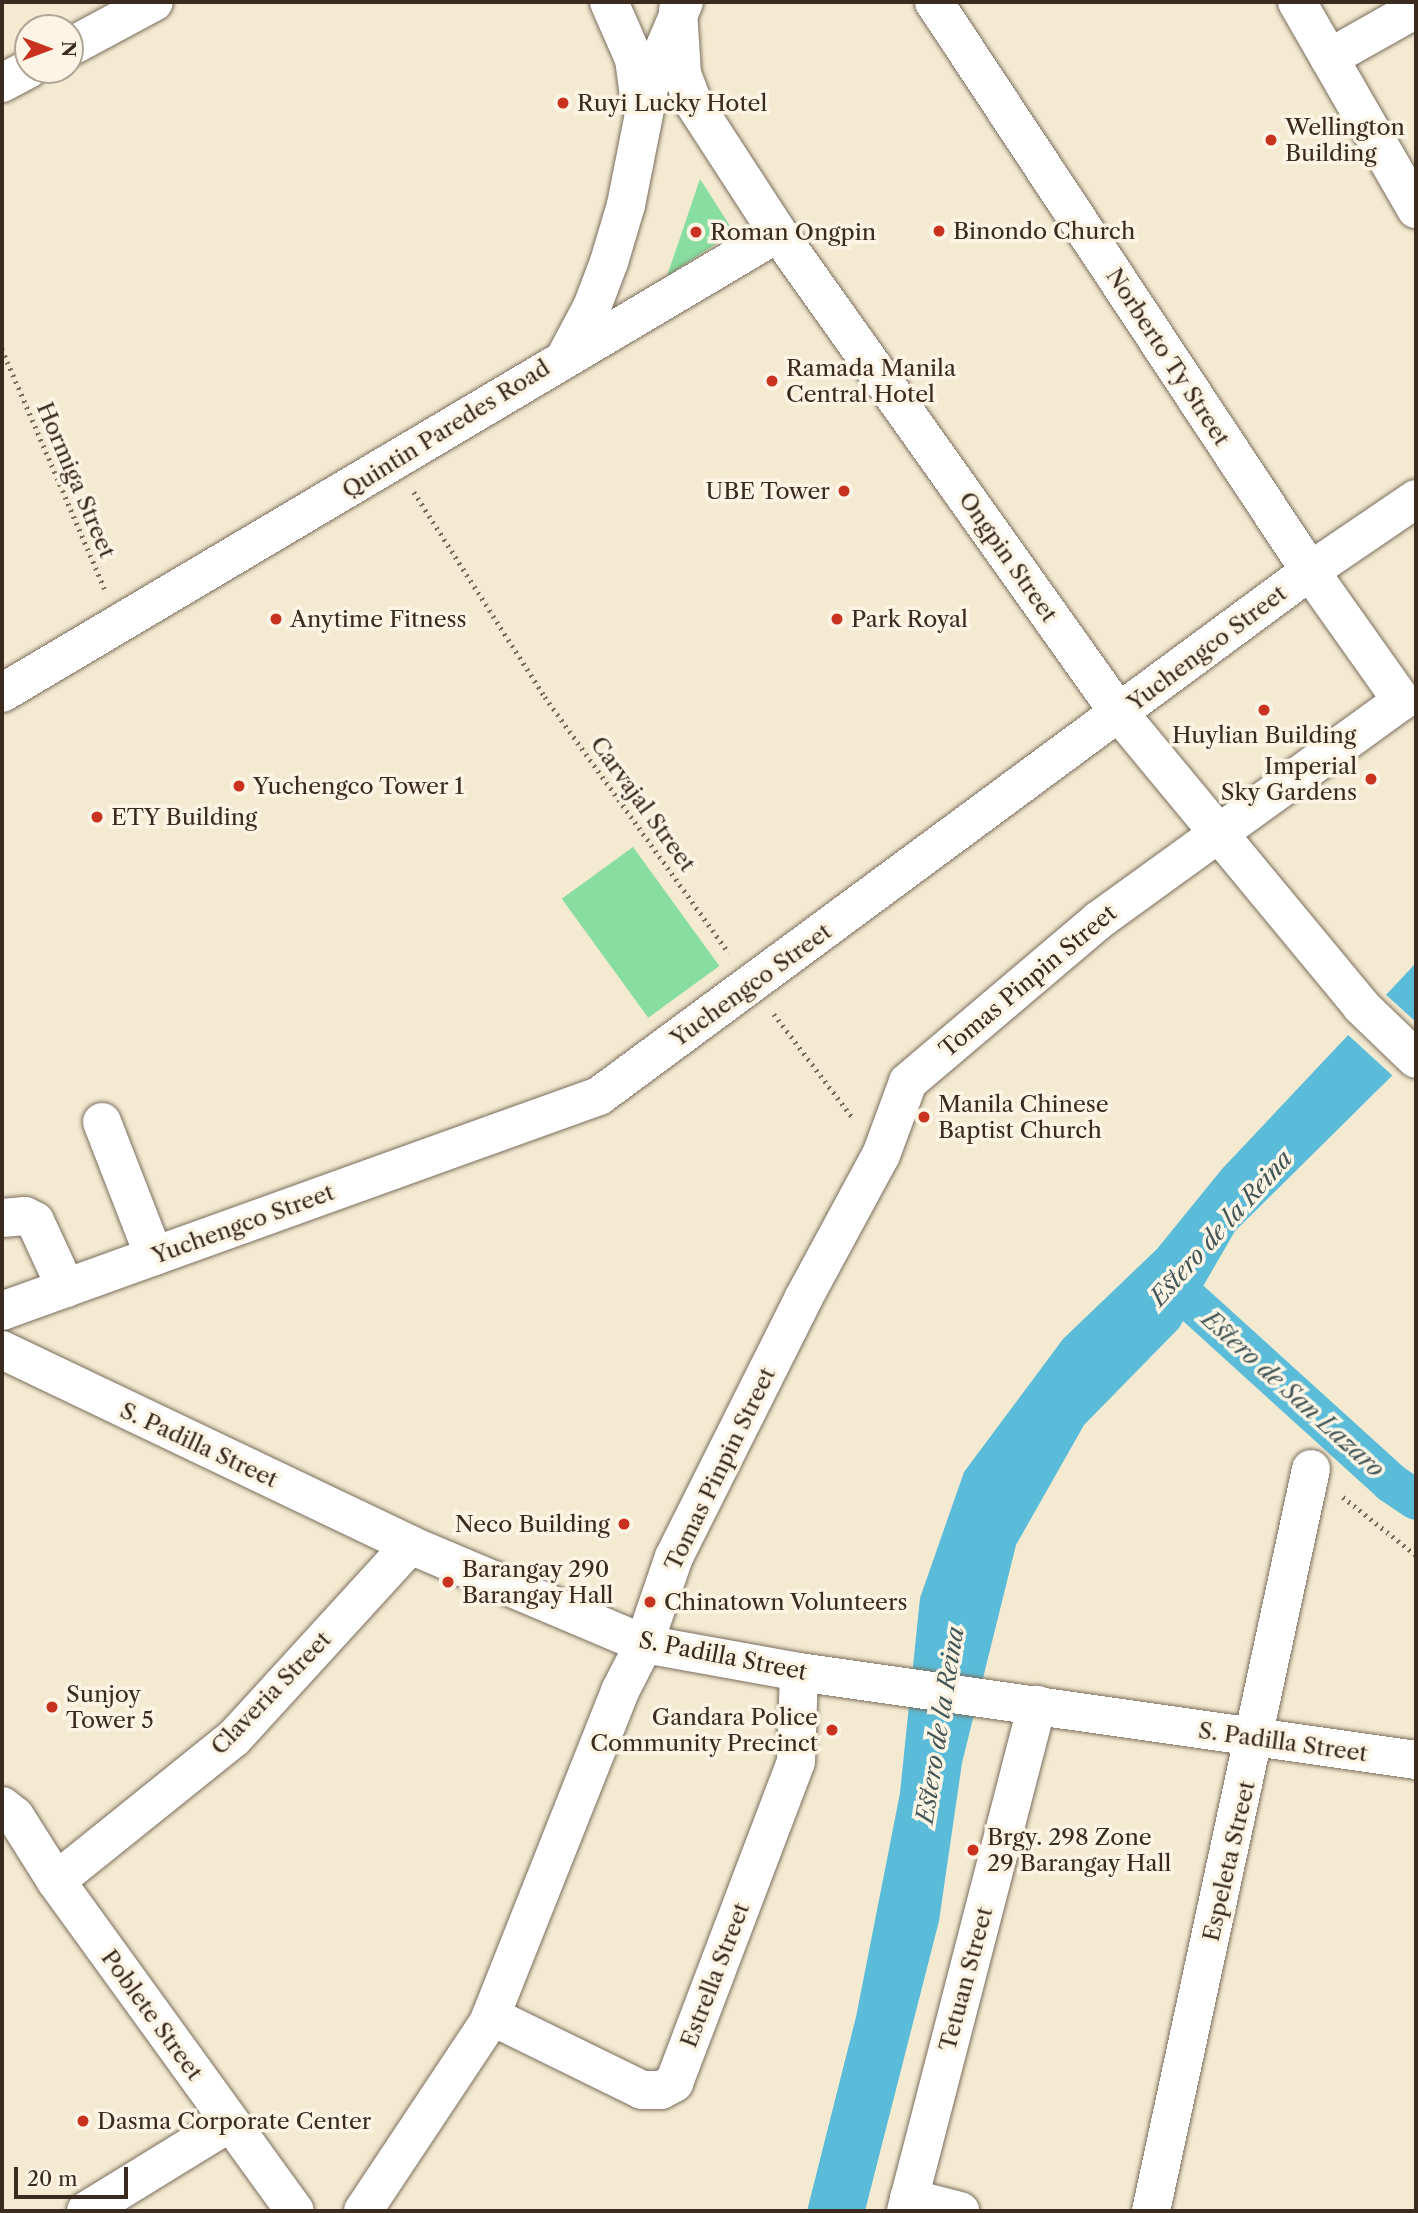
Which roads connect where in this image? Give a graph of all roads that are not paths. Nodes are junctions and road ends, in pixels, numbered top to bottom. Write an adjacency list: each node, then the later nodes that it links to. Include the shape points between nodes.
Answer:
1 (154, 2): 7 (street)
2 (608, 2): 9 (street, via 634,59)
3 (934, 2): 14 (street, Norberto Ty Street)
4 (1297, 2): 8 (street)
5 (681, 6): 9 (street, Quintin Paredes Road, via 651,79); 11 (street, Ongpin Street, via 682,74 692,103)
6 (1416, 9): 8 (street)
7 (84, 40)
8 (1329, 58): 10 (street)
9 (641, 127): 12 (street, Quintin Paredes Road, via 609,262)
10 (1416, 208)
11 (778, 233): 12 (street); 17 (street, Ongpin Street)
12 (567, 354): 15 (street, Quintin Paredes Road)
13 (1416, 499): 14 (street, Yuchengco Street)
14 (1310, 571): 16 (street, Norberto Ty Street); 17 (street, Yuchengco Street)
15 (2, 693)
16 (1409, 695): 18 (street, Tomas Pinpin Street)
17 (1119, 713): 18 (street, Ongpin Street); 22 (street, Yuchengco Street, via 599,1096)
18 (1215, 832): 19 (street, Ongpin Street, via 1361,1006); 28 (street, Tomas Pinpin Street, via 1099,920 908,1082 881,1155 674,1557)
19 (1416, 1059)
20 (102, 1122): 22 (street)
21 (2, 1217): 23 (street, via 24,1216 35,1221)
22 (153, 1256): 23 (street, Yuchengco Street)
23 (66, 1288): 24 (street, Yuchengco Street)
24 (2, 1311)
25 (2, 1350): 27 (street, S. Padilla Street)
26 (1311, 1469): 31 (street, Espeleta Street)
27 (410, 1545): 28 (street, S. Padilla Street); 34 (street, Claveria Street, via 234,1738)
28 (644, 1644): 29 (street, S. Padilla Street); 35 (street, Tomas Pinpin Street, via 620,1691)
29 (799, 1672): 30 (street, S. Padilla Street); 35 (street, Estrella Street, via 796,1762 674,2083 661,2090 642,2090)
30 (1037, 1705): 31 (street, S. Padilla Street); 37 (street, Tetuan Street)
31 (1256, 1739): 32 (street, S. Padilla Street); 42 (street, Espeleta Street)
32 (1416, 1760)
33 (8, 1811): 34 (street, Poblete Street)
34 (56, 1881): 36 (street, Poblete Street)
35 (491, 2016): 38 (street, Tomas Pinpin Street)
36 (229, 2123): 39 (street); 40 (street, Poblete Street)
37 (907, 2205): 41 (street)
38 (367, 2210)
39 (86, 2211)
40 (295, 2211)
41 (960, 2211)
42 (1151, 2211)

